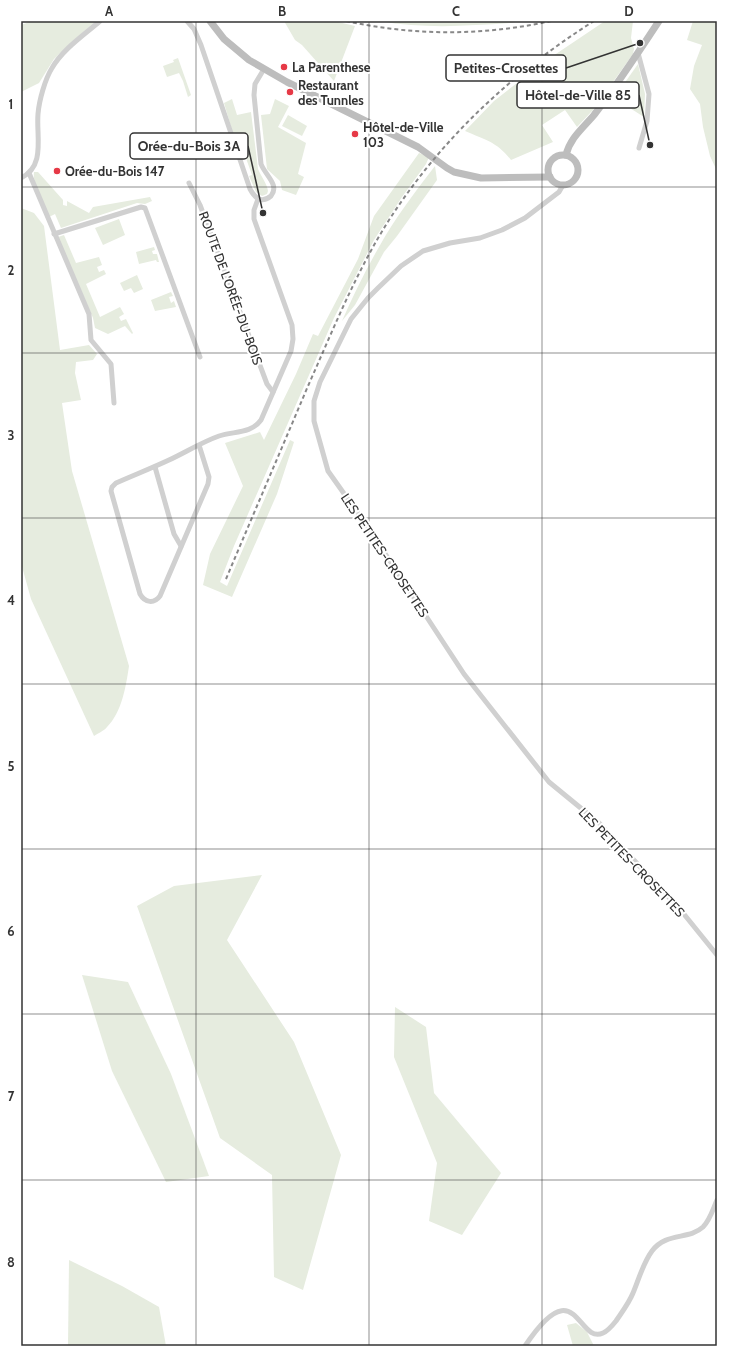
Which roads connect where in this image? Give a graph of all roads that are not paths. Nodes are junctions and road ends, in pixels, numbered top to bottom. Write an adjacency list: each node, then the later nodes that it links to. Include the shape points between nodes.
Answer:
1 (100, 21): 9 (street, via 66,50 52,67 38,113 37,159)
2 (187, 21): 14 (street, via 198,36 243,170 250,188)
3 (210, 21): 6 (main road, via 224,39)
4 (659, 21): 5 (main road)
5 (638, 53): 7 (street, via 649,94 647,121); 8 (main road, via 594,115 572,140)
6 (264, 69): 10 (main road, via 418,147 454,172 481,178); 14 (street, via 256,84 254,95 261,164 274,184 274,193 270,198)
7 (639, 148)
8 (566, 155): 10 (main road, via 559,156 550,163); 13 (main road, via 574,159 578,171 572,182)
9 (29, 173): 11 (street); 15 (street)
10 (550, 177): 13 (main road)
11 (21, 178)
12 (189, 183): 17 (street, ROUTE DE L'ORÉE-DU-BOIS, via 200,204 267,384)
13 (563, 185): 22 (street, LES PETITES-CROSETTES, via 554,197 525,218 502,230 480,238 423,251 401,266 368,298 351,319 316,393 314,421 328,471 464,674 550,782 598,823 679,908)
14 (258, 199): 17 (street, via 253,213 254,219 293,330 291,351)
15 (54, 234): 16 (street, via 141,207 145,208); 18 (street, via 89,314 91,340 111,364)
16 (200, 357)
17 (273, 392): 19 (street, via 261,420 254,427 221,435)
18 (114, 403)
19 (199, 445): 20 (street); 21 (street, via 209,480)
20 (155, 467): 21 (street, via 174,534); 21 (street, via 116,483 111,489 138,587 144,599 152,601 158,598)
21 (181, 546)
22 (717, 955)
23 (717, 1200): 24 (street, via 700,1228 668,1239 655,1247 629,1302 608,1330 594,1334 572,1313 560,1310 546,1319)
24 (525, 1346)

